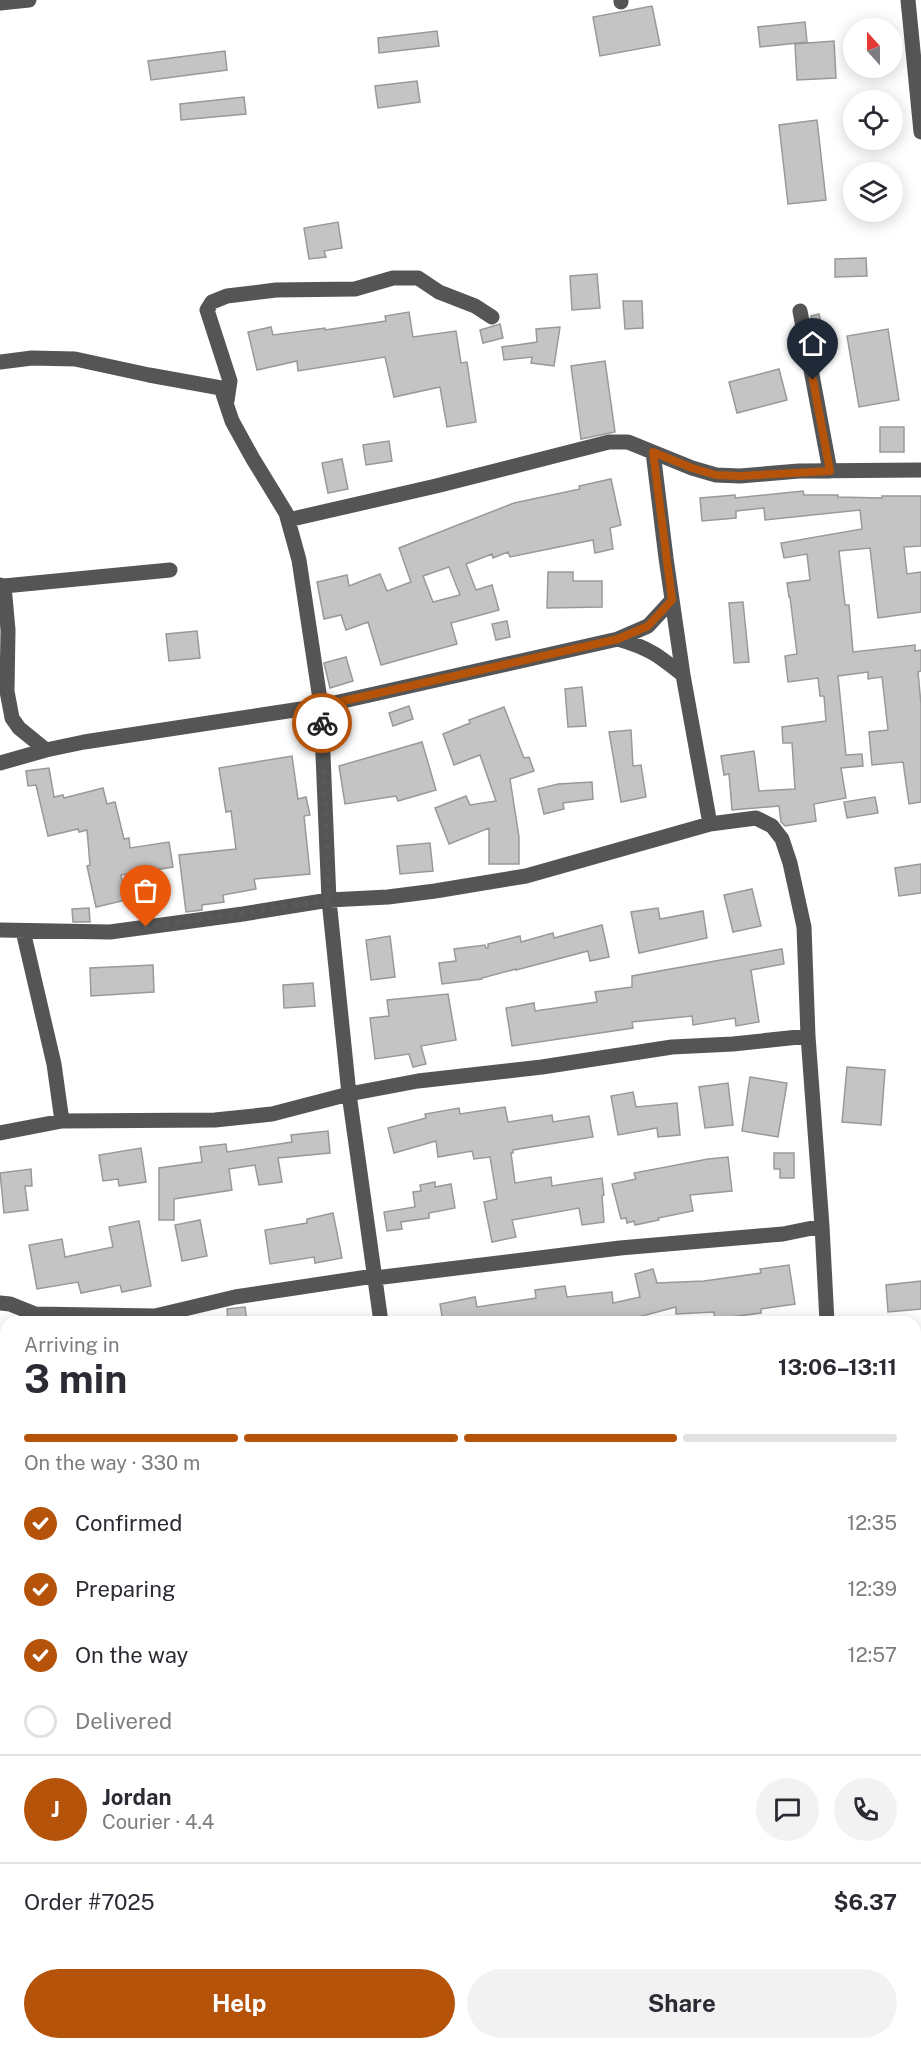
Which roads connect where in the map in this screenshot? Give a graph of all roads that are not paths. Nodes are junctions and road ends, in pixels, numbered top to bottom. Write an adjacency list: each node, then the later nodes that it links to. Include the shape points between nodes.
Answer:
1 (29, 0): 3 (street)
2 (908, 0): 4 (street)
3 (0, 3)
4 (921, 132)
5 (800, 311): 10 (street)
6 (492, 317): 8 (street, via 418,278 393,278 355,289 276,290 227,296 212,302 207,310 230,381)
7 (0, 362): 8 (street, via 75,359 221,388)
8 (226, 404): 12 (street)
9 (653, 452): 10 (street, via 716,475); 12 (street, via 627,442 609,442); 15 (street)
10 (830, 471): 11 (street)
11 (921, 471)
12 (288, 520): 18 (street, via 299,560)
13 (170, 570): 14 (street)
14 (2, 585): 19 (street, via 12,718)
15 (672, 600): 16 (street, via 648,626); 17 (street)
16 (618, 639): 17 (street, via 650,650); 18 (street)
17 (683, 675): 21 (street)
18 (321, 706): 19 (street); 22 (street)
19 (46, 750): 20 (street)
20 (0, 763)
21 (710, 824): 22 (street, via 526,876 400,895); 25 (street, via 756,818 772,826 782,839 804,927)
22 (329, 900): 24 (street, via 110,932); 26 (street)
23 (0, 930): 24 (street)
24 (23, 931): 27 (street, via 54,1064)
25 (808, 1036): 26 (street, via 672,1047 418,1081); 29 (street)
26 (350, 1094): 27 (street, via 272,1114 215,1120); 30 (street)
27 (62, 1121): 28 (street)
28 (0, 1133)
29 (822, 1226): 30 (street); 33 (street)
30 (375, 1277): 31 (street, via 236,1297 155,1316 35,1314); 32 (street)
31 (0, 1303)
32 (380, 1316)
33 (827, 1316)

